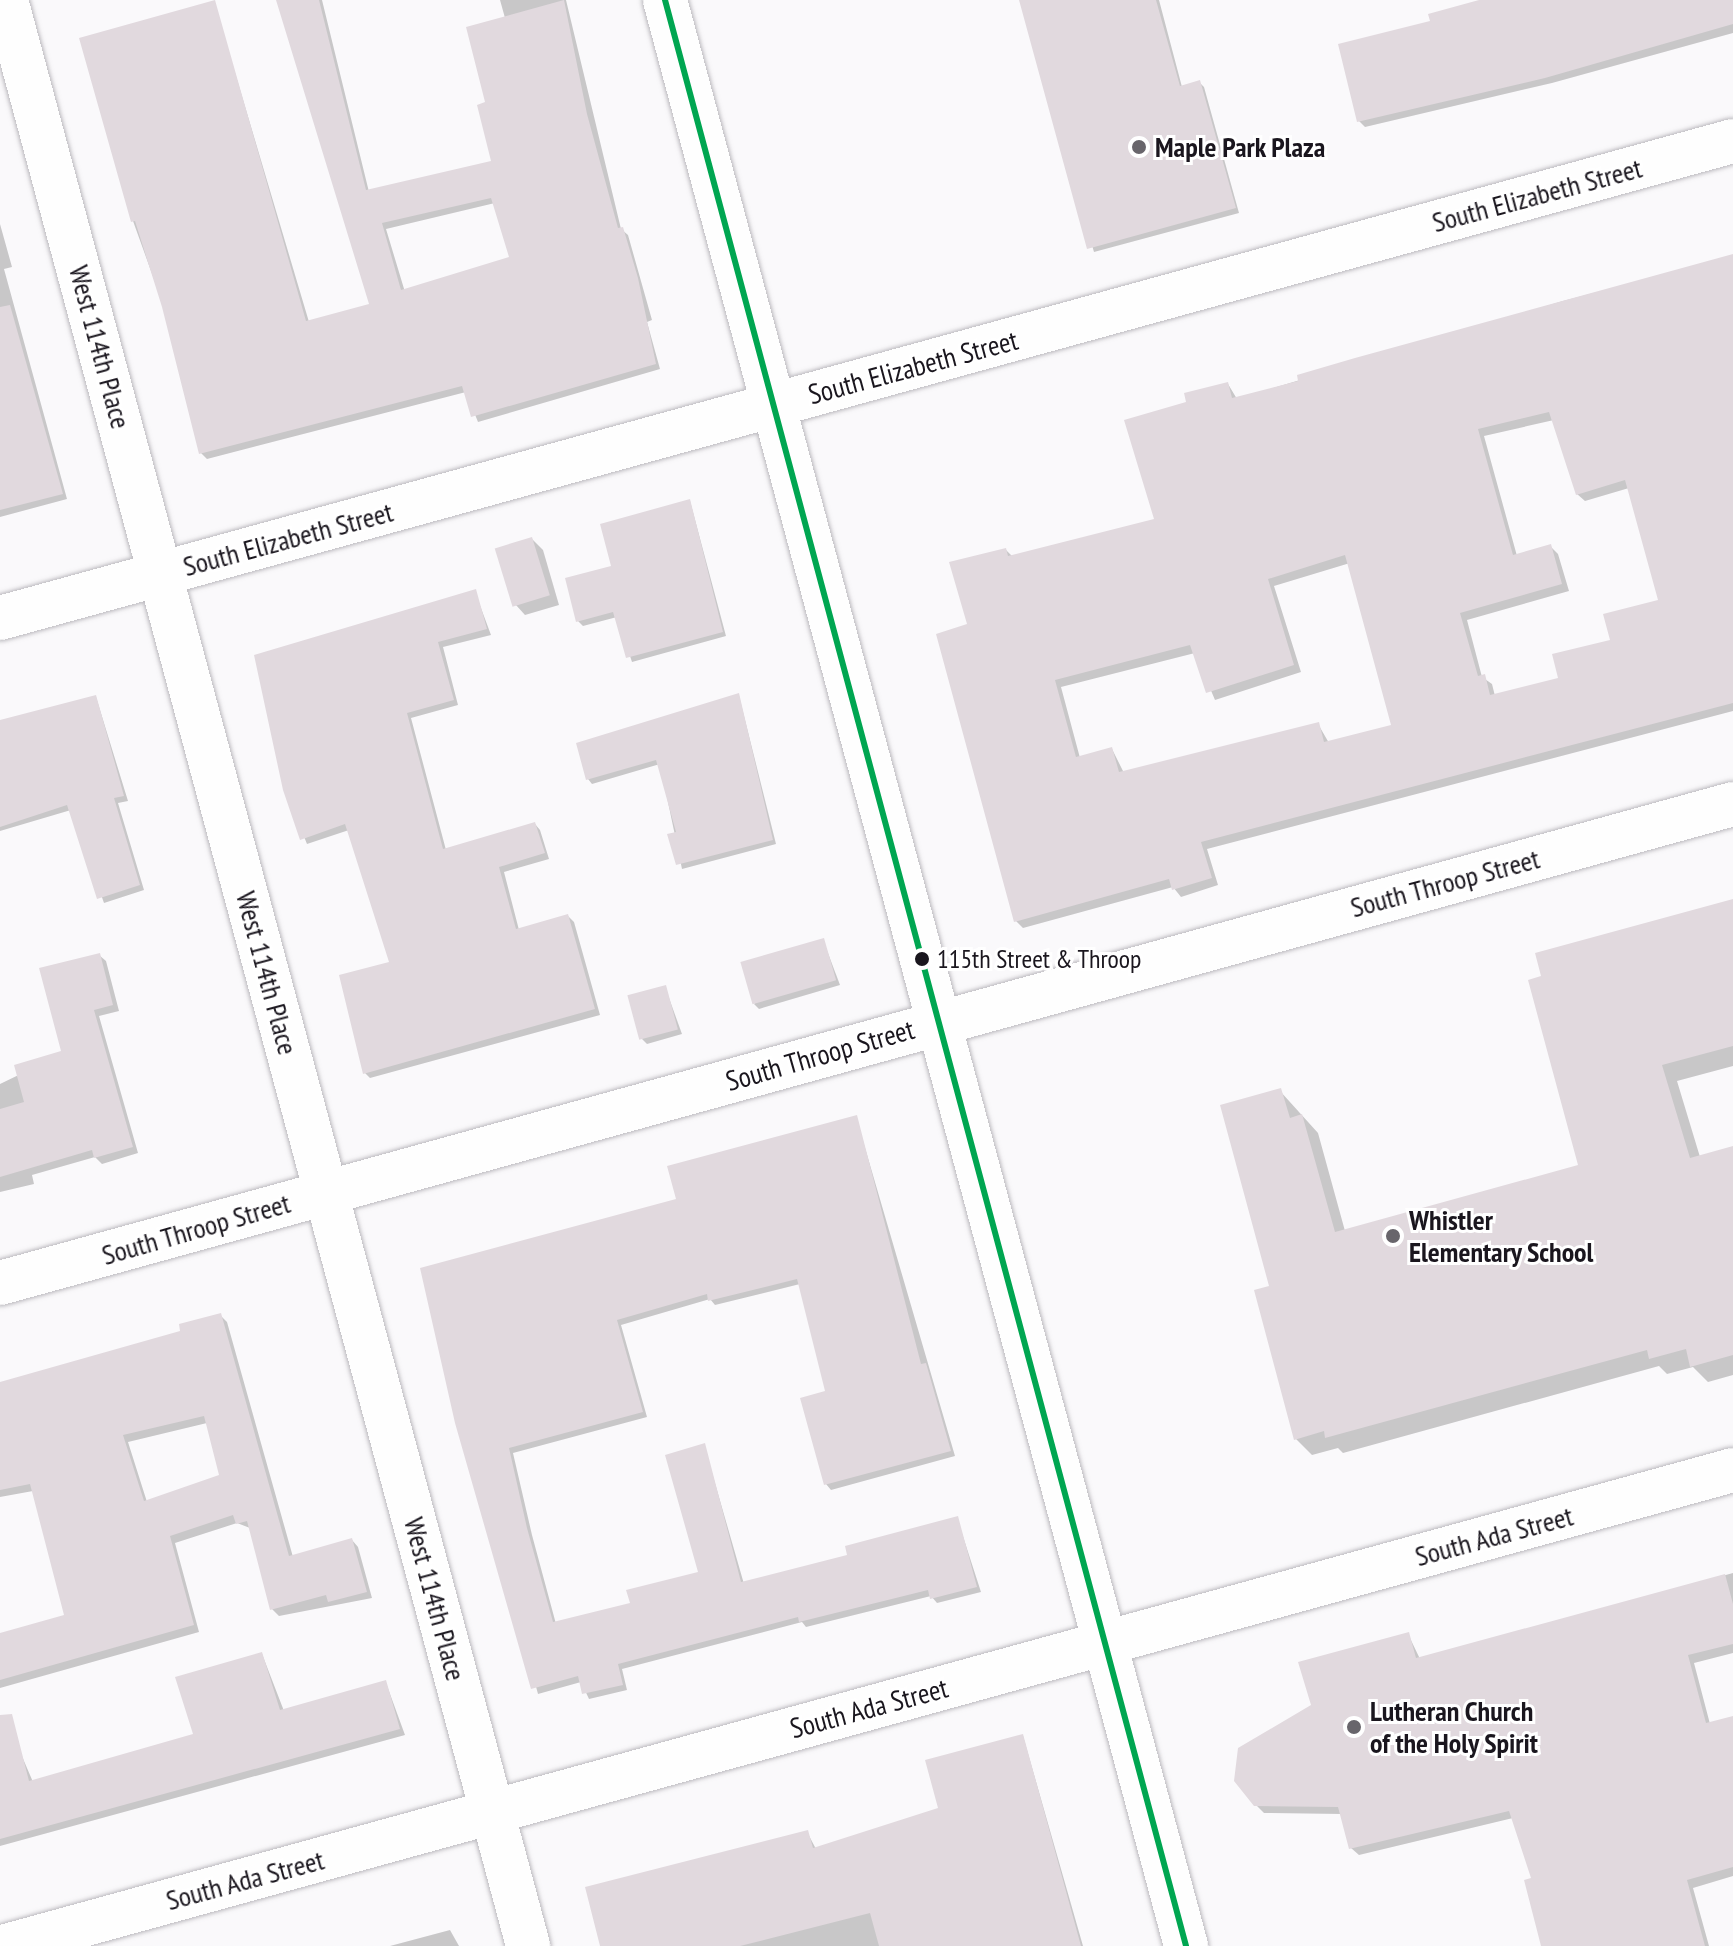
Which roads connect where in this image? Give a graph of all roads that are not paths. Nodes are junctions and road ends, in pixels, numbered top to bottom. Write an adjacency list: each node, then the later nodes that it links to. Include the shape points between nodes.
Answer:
1 (6, 0): 5 (street, West 114th Place)
2 (665, 0): 4 (street)
3 (1733, 141): 4 (street, South Elizabeth Street)
4 (774, 405): 5 (street, South Elizabeth Street); 8 (street)
5 (160, 574): 6 (street, South Elizabeth Street); 9 (street, West 114th Place)
6 (0, 618)
7 (1733, 804): 8 (street, South Throop Street)
8 (939, 1022): 9 (street, South Throop Street); 12 (street)
9 (326, 1192): 10 (street, South Throop Street); 13 (street, West 114th Place)
10 (0, 1283)
11 (1733, 1470): 12 (street, South Ada Street)
12 (1105, 1643): 13 (street, South Ada Street); 16 (street)
13 (492, 1812): 14 (street, South Ada Street); 15 (street, West 114th Place)
14 (6, 1946)
15 (528, 1946)
16 (1186, 1946)

